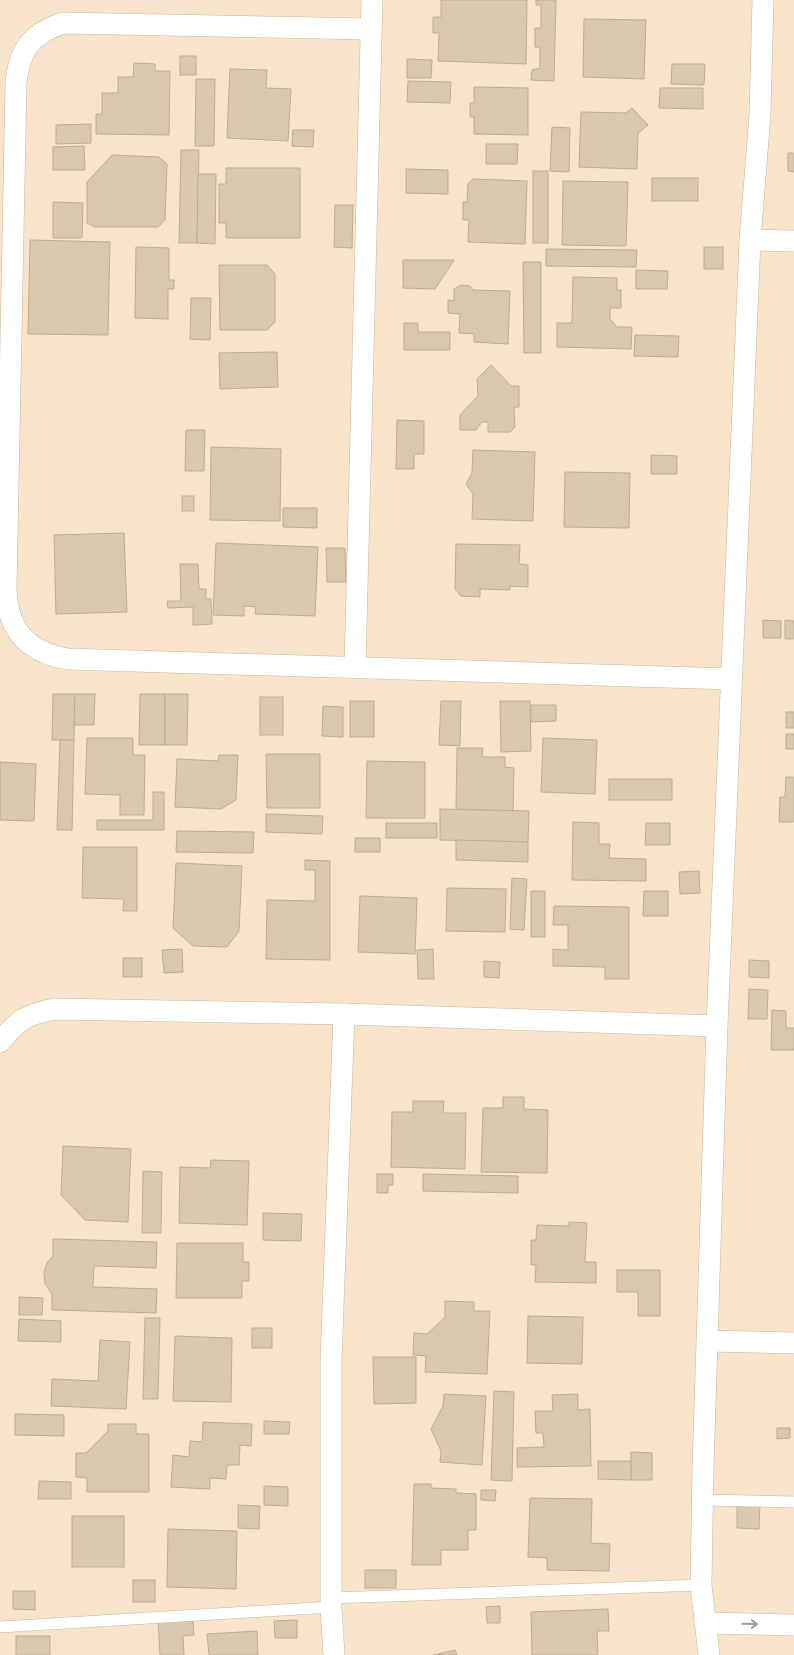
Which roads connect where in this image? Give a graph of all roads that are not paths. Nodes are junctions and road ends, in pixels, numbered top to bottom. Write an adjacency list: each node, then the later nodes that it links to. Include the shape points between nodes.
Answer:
1 (372, 0): 3 (street)
2 (763, 0): 4 (street, via 760,114)
3 (371, 29): 6 (street); 6 (street, via 63,23 47,28 34,38 17,67 16,84 6,588 6,605 12,622 35,648 51,656 68,659)
4 (750, 240): 5 (street); 7 (street)
5 (794, 241)
6 (356, 667): 7 (street)
7 (730, 679): 9 (street)
8 (344, 1014): 9 (street); 10 (street, via 54,1009 31,1014 14,1025); 16 (street, via 331,1361)
9 (717, 1026): 11 (street)
10 (0, 1042)
11 (707, 1341): 12 (street); 13 (street)
12 (794, 1343)
13 (703, 1500): 14 (lane); 15 (street)
14 (794, 1502)
15 (702, 1585): 16 (lane); 17 (street)
16 (331, 1602): 19 (lane); 20 (street)
17 (705, 1623): 18 (street, one-way to 18); 21 (street)
18 (794, 1625)
19 (0, 1627)
20 (334, 1655)
21 (709, 1655)

